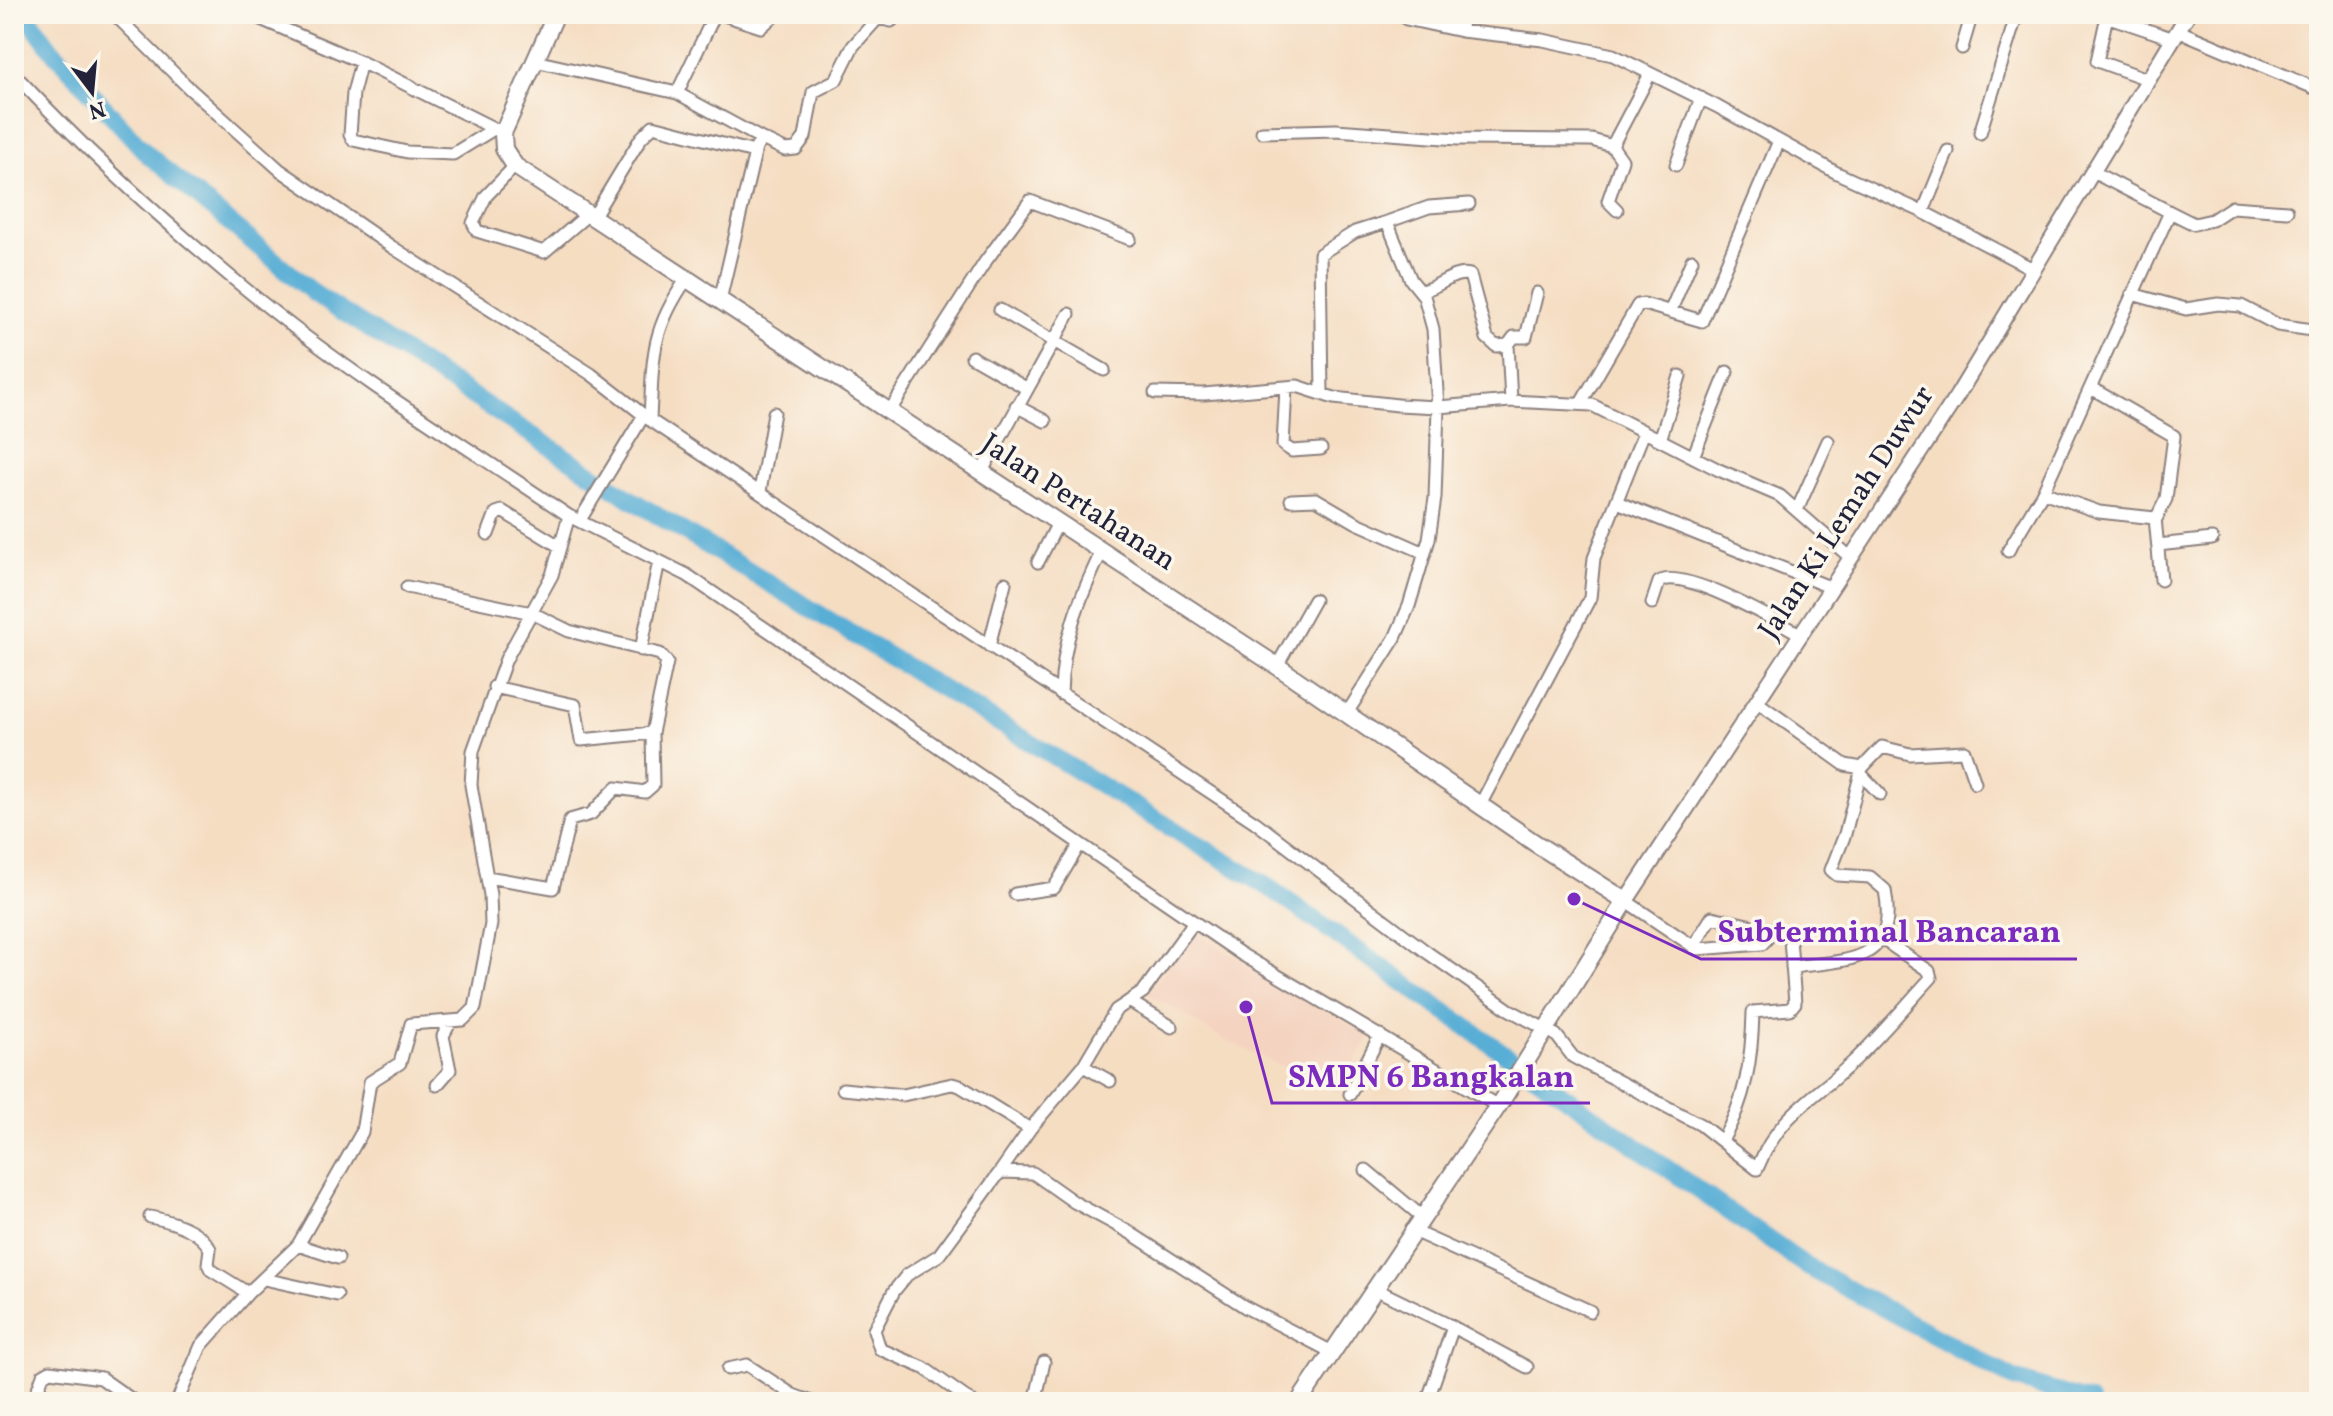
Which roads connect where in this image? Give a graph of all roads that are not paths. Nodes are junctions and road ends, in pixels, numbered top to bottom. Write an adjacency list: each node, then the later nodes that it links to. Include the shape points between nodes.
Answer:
1 (114, 14): 73 (street, via 280,170 591,374)
2 (249, 14): 19 (street)
3 (556, 14): 18 (highway)
4 (715, 14): 24 (street)
5 (721, 14): 6 (street, via 761,27)
6 (776, 14)
7 (900, 14): 13 (street, via 891,21)
8 (1462, 14): 15 (street)
9 (1972, 14): 17 (street)
10 (2017, 14): 27 (street)
11 (2188, 14): 16 (main road, Jalan Ki Lemah Duwur)
12 (2104, 15): 16 (street); 22 (street, via 2098,63)
13 (875, 16): 29 (street, via 836,80 813,92 801,145 789,151)
14 (1406, 19): 15 (street)
15 (1461, 31): 21 (street, via 1613,55)
16 (2176, 35): 22 (main road, Jalan Ki Lemah Duwur); 23 (street)
17 (1962, 48)
18 (535, 61): 24 (street); 28 (highway)
19 (361, 62): 28 (street, via 441,99); 28 (street, via 353,93 353,140 439,155)
20 (14, 74): 86 (street, via 86,151 270,308 347,366)
21 (1650, 74): 25 (street); 31 (street)
22 (2150, 80): 36 (main road, Jalan Ki Lemah Duwur)
23 (2319, 90)
24 (677, 93): 29 (street)
25 (1701, 98): 30 (street); 34 (street)
26 (1262, 132): 31 (street, via 1336,130 1503,140 1571,137)
27 (1980, 133)
28 (500, 138): 35 (highway, Jalan Pertahanan)
29 (762, 139): 33 (street)
30 (1779, 141): 40 (street); 53 (street, via 1702,321)
31 (1612, 146): 38 (street, via 1623,164 1608,201)
32 (1948, 151): 40 (street)
33 (754, 152): 42 (street, via 653,126); 51 (street)
34 (1676, 165)
35 (515, 166): 42 (highway, Jalan Pertahanan); 42 (street, via 482,202 473,223 477,231 544,252)
36 (2093, 172): 41 (street); 46 (main road, Jalan Ki Lemah Duwur)
37 (1469, 204): 43 (street, via 1429,207)
38 (1617, 210)
39 (2287, 211): 41 (street, via 2232,207 2194,224)
40 (1923, 212): 46 (street)
41 (2170, 212): 50 (street)
42 (590, 217): 47 (highway, Jalan Pertahanan)
43 (1387, 222): 48 (street); 66 (street, via 1355,232 1320,254)
44 (1130, 239): 71 (street, via 1030,201)
45 (1692, 260): 53 (street)
46 (2033, 269): 96 (main road, Jalan Ki Lemah Duwur)
47 (686, 280): 51 (highway, Jalan Pertahanan); 73 (street, via 669,304 654,346)
48 (1420, 291): 57 (street, via 1455,275 1470,275 1487,338 1496,346); 70 (street, via 1435,342)
49 (1537, 293): 57 (street, via 1527,335 1514,337)
50 (2132, 294): 55 (street, via 2186,309 2230,304 2278,325); 64 (street)
51 (720, 300): 71 (highway, Jalan Pertahanan)
52 (1000, 310): 56 (street)
53 (1670, 312): 68 (street, via 1638,305)
54 (1069, 314): 56 (street)
55 (2319, 331)
56 (1051, 342): 59 (street); 62 (street)
57 (1508, 345): 67 (street)
58 (972, 357): 62 (street)
59 (1104, 370)
60 (1727, 372): 79 (street)
61 (1680, 376): 76 (street)
62 (1026, 388): 69 (street)
63 (1286, 388): 65 (street); 66 (street); 78 (street, via 1283,445 1292,451)
64 (2091, 388): 82 (street); 87 (street, via 2174,436 2166,499)
65 (1155, 393)
66 (1322, 394): 70 (street)
67 (1511, 401): 68 (street); 70 (street)
68 (1581, 403): 75 (street)
69 (1016, 406): 74 (street); 80 (street)
70 (1438, 407): 95 (street, via 1435,498)
71 (889, 412): 80 (highway, Jalan Pertahanan)
72 (774, 413): 81 (street)
73 (647, 418): 81 (street); 86 (street)
74 (1045, 421)
75 (1644, 432): 76 (street); 84 (street)
76 (1660, 440): 79 (street)
77 (1828, 441): 85 (street)
78 (1321, 449)
79 (1693, 457): 85 (street)
80 (981, 473): 88 (highway, Jalan Pertahanan)
81 (760, 491): 107 (street)
82 (2043, 492): 87 (street, via 2075,506); 94 (street)
83 (1291, 500): 95 (street, via 1316,499)
84 (1617, 502): 102 (street); 118 (street, via 1594,558 1590,598)
85 (1798, 508): 96 (street)
86 (575, 518): 92 (street); 97 (street)
87 (2156, 519): 91 (street)
88 (1057, 525): 93 (highway, Jalan Pertahanan); 98 (street)
89 (488, 534): 92 (street, via 496,513 502,511)
90 (2212, 539): 91 (street)
91 (2158, 545): 99 (street)
92 (559, 546): 105 (street, via 552,575)
93 (1102, 551): 109 (highway, Jalan Pertahanan); 111 (street, via 1070,626)
94 (2008, 551)
95 (1425, 553): 113 (street, via 1395,638)
96 (1851, 558): 102 (main road, Jalan Ki Lemah Duwur)
97 (659, 561): 108 (street); 119 (street, via 882,706)
98 (1038, 562)
99 (2161, 580)
100 (1005, 583): 107 (street)
101 (407, 587): 105 (street)
102 (1832, 588): 106 (main road, Jalan Ki Lemah Duwur)
103 (1314, 600): 109 (street)
104 (1652, 603): 106 (street, via 1659,582 1672,579 1720,593)
105 (532, 613): 108 (street, via 569,631); 110 (street)
106 (1802, 635): 112 (main road, Jalan Ki Lemah Duwur)
107 (989, 646): 111 (street)
108 (641, 650): 114 (street, via 660,654 667,662)
109 (1277, 666): 113 (highway, Jalan Pertahanan)
110 (494, 687): 114 (street, via 575,705 581,740); 120 (street, via 473,751 472,774)
111 (1061, 694): 131 (street, via 1255,822)
112 (1757, 702): 115 (street, via 1845,765); 122 (main road, Jalan Ki Lemah Duwur)
113 (1347, 713): 118 (highway, Jalan Pertahanan)
114 (652, 733): 120 (street, via 653,785 645,792 616,788 591,814 570,820 553,888)
115 (1861, 770): 116 (street, via 1882,747 1910,754 1964,751); 117 (street); 125 (street, via 1831,870 1870,877 1885,890)
116 (1975, 783)
117 (1880, 794)
118 (1480, 805): 122 (highway, Jalan Pertahanan)
119 (1080, 844): 121 (street, via 1054,888); 123 (street)
120 (487, 877): 129 (street, via 490,941 478,999 470,1016)
121 (1015, 894)
122 (1626, 901): 126 (street); 131 (highway, Jalan Ki Lemah Duwur)
123 (1194, 922): 128 (street, via 1143,992); 132 (street)
124 (1775, 930): 126 (street, via 1762,944); 126 (street, via 1712,917); 127 (street, via 1788,935)
125 (1882, 939): 127 (street, via 1876,949 1854,959); 140 (street, via 1929,971 1931,978 1853,1062 1778,1129 1757,1169)
126 (1693, 947)
127 (1792, 967): 140 (street, via 1793,1007 1753,1012 1751,1066)
128 (1129, 1001): 130 (street); 133 (street, via 1116,1010)
129 (451, 1021): 135 (street, via 443,1036 450,1070); 146 (street, via 411,1024 403,1059 370,1082 362,1132)
130 (1172, 1027)
131 (1544, 1032): 138 (highway, Jalan Ki Lemah Duwur); 140 (street, via 1573,1057 1650,1095)
132 (1380, 1035): 137 (street); 138 (street)
133 (1083, 1066): 134 (street); 139 (street)
134 (1110, 1081)
135 (437, 1085)
136 (843, 1089): 139 (street, via 903,1095 952,1084)
137 (1350, 1094)
138 (1500, 1103): 143 (highway, Jalan Ki Lemah Duwur)
139 (1030, 1129): 142 (street)
140 (1722, 1141)
141 (1366, 1170): 143 (street)
142 (1000, 1172): 154 (street, via 1033,1173 1245,1307); 164 (street, via 939,1255 900,1283 874,1330 880,1349 924,1368)
143 (1421, 1216): 145 (highway, Jalan Ki Lemah Duwur)
144 (150, 1217): 150 (street, via 202,1238 210,1249 211,1270)
145 (1411, 1230): 149 (highway, Jalan Ki Lemah Duwur); 152 (street)
146 (298, 1245): 147 (street); 148 (street)
147 (338, 1258)
148 (264, 1279): 150 (street); 151 (street)
149 (1373, 1288): 153 (street); 154 (highway, Jalan Ki Lemah Duwur)
150 (248, 1293): 161 (street, via 201,1346)
151 (337, 1295)
152 (1590, 1311)
153 (1453, 1327): 156 (street); 167 (street)
154 (1332, 1352): 166 (highway, Jalan Ki Lemah Duwur)
155 (1044, 1362): 165 (street)
156 (1527, 1367)
157 (728, 1369): 158 (street, via 747,1365)
158 (793, 1395): 162 (street); 163 (street)
159 (33, 1402): 160 (street, via 43,1375 50,1371 101,1378)
160 (135, 1402)
161 (177, 1402)
162 (782, 1402)
163 (812, 1402)
164 (972, 1402)
165 (1035, 1402)
166 (1299, 1402)
167 (1427, 1402)

